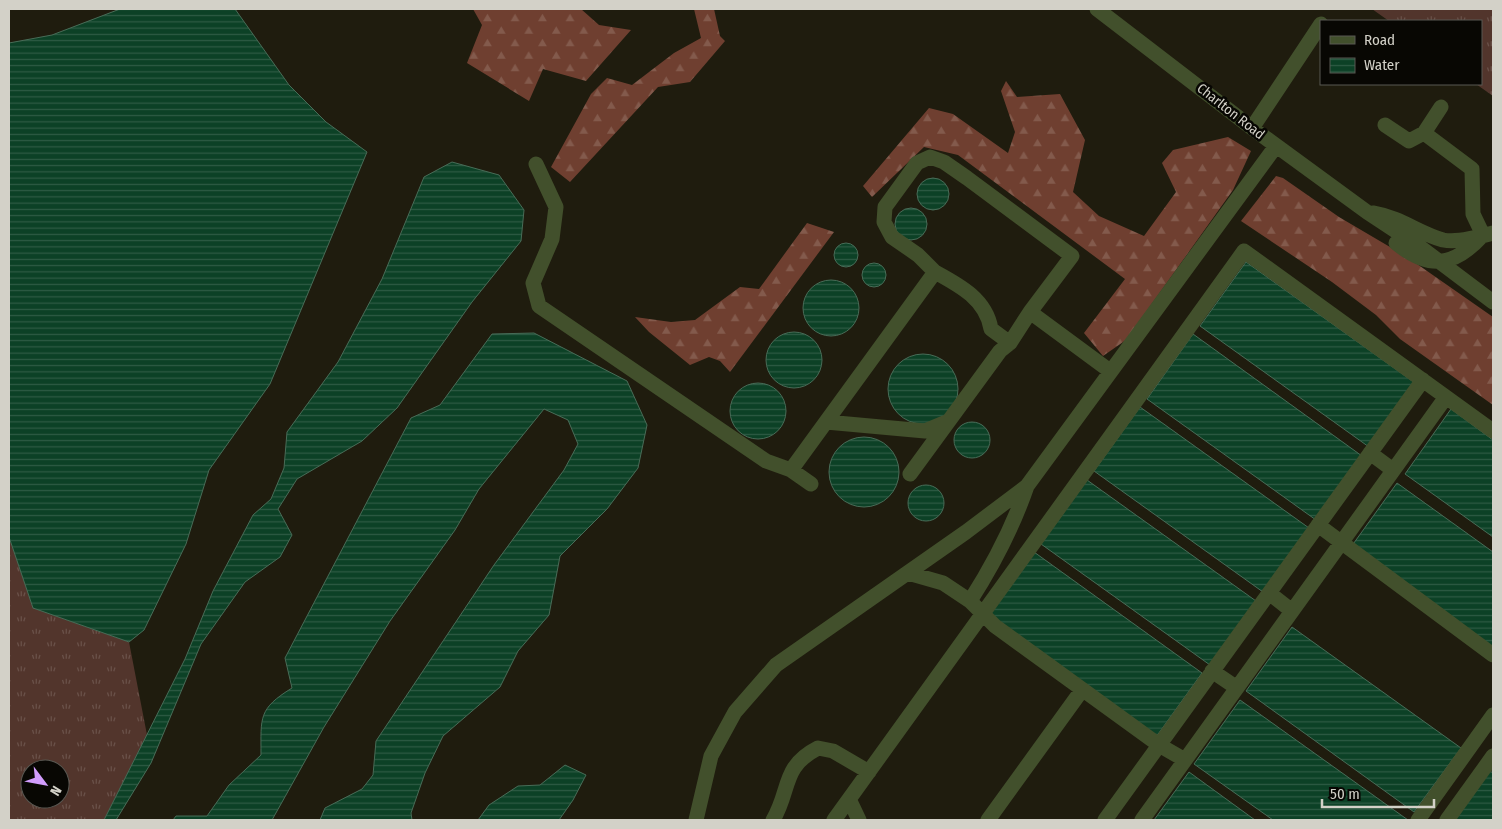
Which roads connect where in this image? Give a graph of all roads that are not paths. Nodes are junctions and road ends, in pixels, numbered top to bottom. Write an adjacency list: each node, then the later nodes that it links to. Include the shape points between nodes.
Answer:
1 (1097, 9): 5 (street, Charlton Road)
2 (1320, 26): 5 (street)
3 (1441, 107): 6 (street)
4 (1385, 125): 6 (street, via 1409,141)
5 (1252, 128): 7 (street, Charlton Road)
6 (1424, 133): 10 (street, via 1472,170 1473,214)
7 (1276, 146): 9 (street, Charlton Road); 16 (street)
8 (536, 164): 23 (street, via 556,207 552,239 533,283 539,306 766,461)
9 (1367, 212): 10 (street, via 1402,220 1444,240); 11 (street, Charlton Road, via 1376,226 1400,246 1416,257)
10 (1488, 234): 11 (street)
11 (1439, 263): 13 (street)
12 (934, 272): 14 (street, via 918,255 892,237 884,222 885,207 917,163 930,157 944,162 967,178 1072,256); 15 (street, via 966,288 989,315 991,329); 20 (street)
13 (1493, 302)
14 (1030, 312): 15 (street); 16 (street)
15 (1010, 343): 19 (street, via 1000,351)
16 (1110, 371): 27 (street)
17 (1423, 380): 18 (street); 22 (street); 34 (street, via 1244,251)
18 (1446, 397): 21 (street); 24 (street)
19 (950, 420): 20 (street, via 925,431); 25 (street)
20 (826, 422): 23 (street)
21 (1493, 431)
22 (1370, 453): 24 (street); 28 (street)
23 (791, 470): 26 (street)
24 (1393, 470): 29 (street)
25 (910, 474)
26 (811, 484)
27 (1027, 486): 30 (street); 32 (street, via 1017,515)
28 (1318, 525): 29 (street); 31 (street)
29 (1341, 544): 33 (street); 35 (street)
30 (908, 573): 32 (street, via 943,583); 47 (street, via 776,665 735,712 711,756)
31 (1268, 593): 33 (street); 36 (street)
32 (970, 601): 34 (street)
33 (1292, 611): 37 (street)
34 (982, 615): 38 (street); 44 (street)
35 (1493, 655)
36 (1212, 671): 37 (street); 40 (street)
37 (1237, 688): 43 (street)
38 (1082, 690): 40 (street); 51 (street)
39 (1493, 715): 41 (street)
40 (1159, 745): 43 (street); 46 (street)
41 (1470, 747): 42 (street); 53 (street)
42 (1491, 759): 54 (street)
43 (1185, 760): 52 (street)
44 (869, 772): 45 (street); 48 (street, via 833,751 818,748 804,755 787,777 780,808)
45 (849, 799): 49 (street); 50 (street)
46 (1109, 819)
47 (696, 820)
48 (773, 820)
49 (834, 820)
50 (859, 820)
51 (988, 820)
52 (1142, 820)
53 (1418, 820)
54 (1447, 820)

